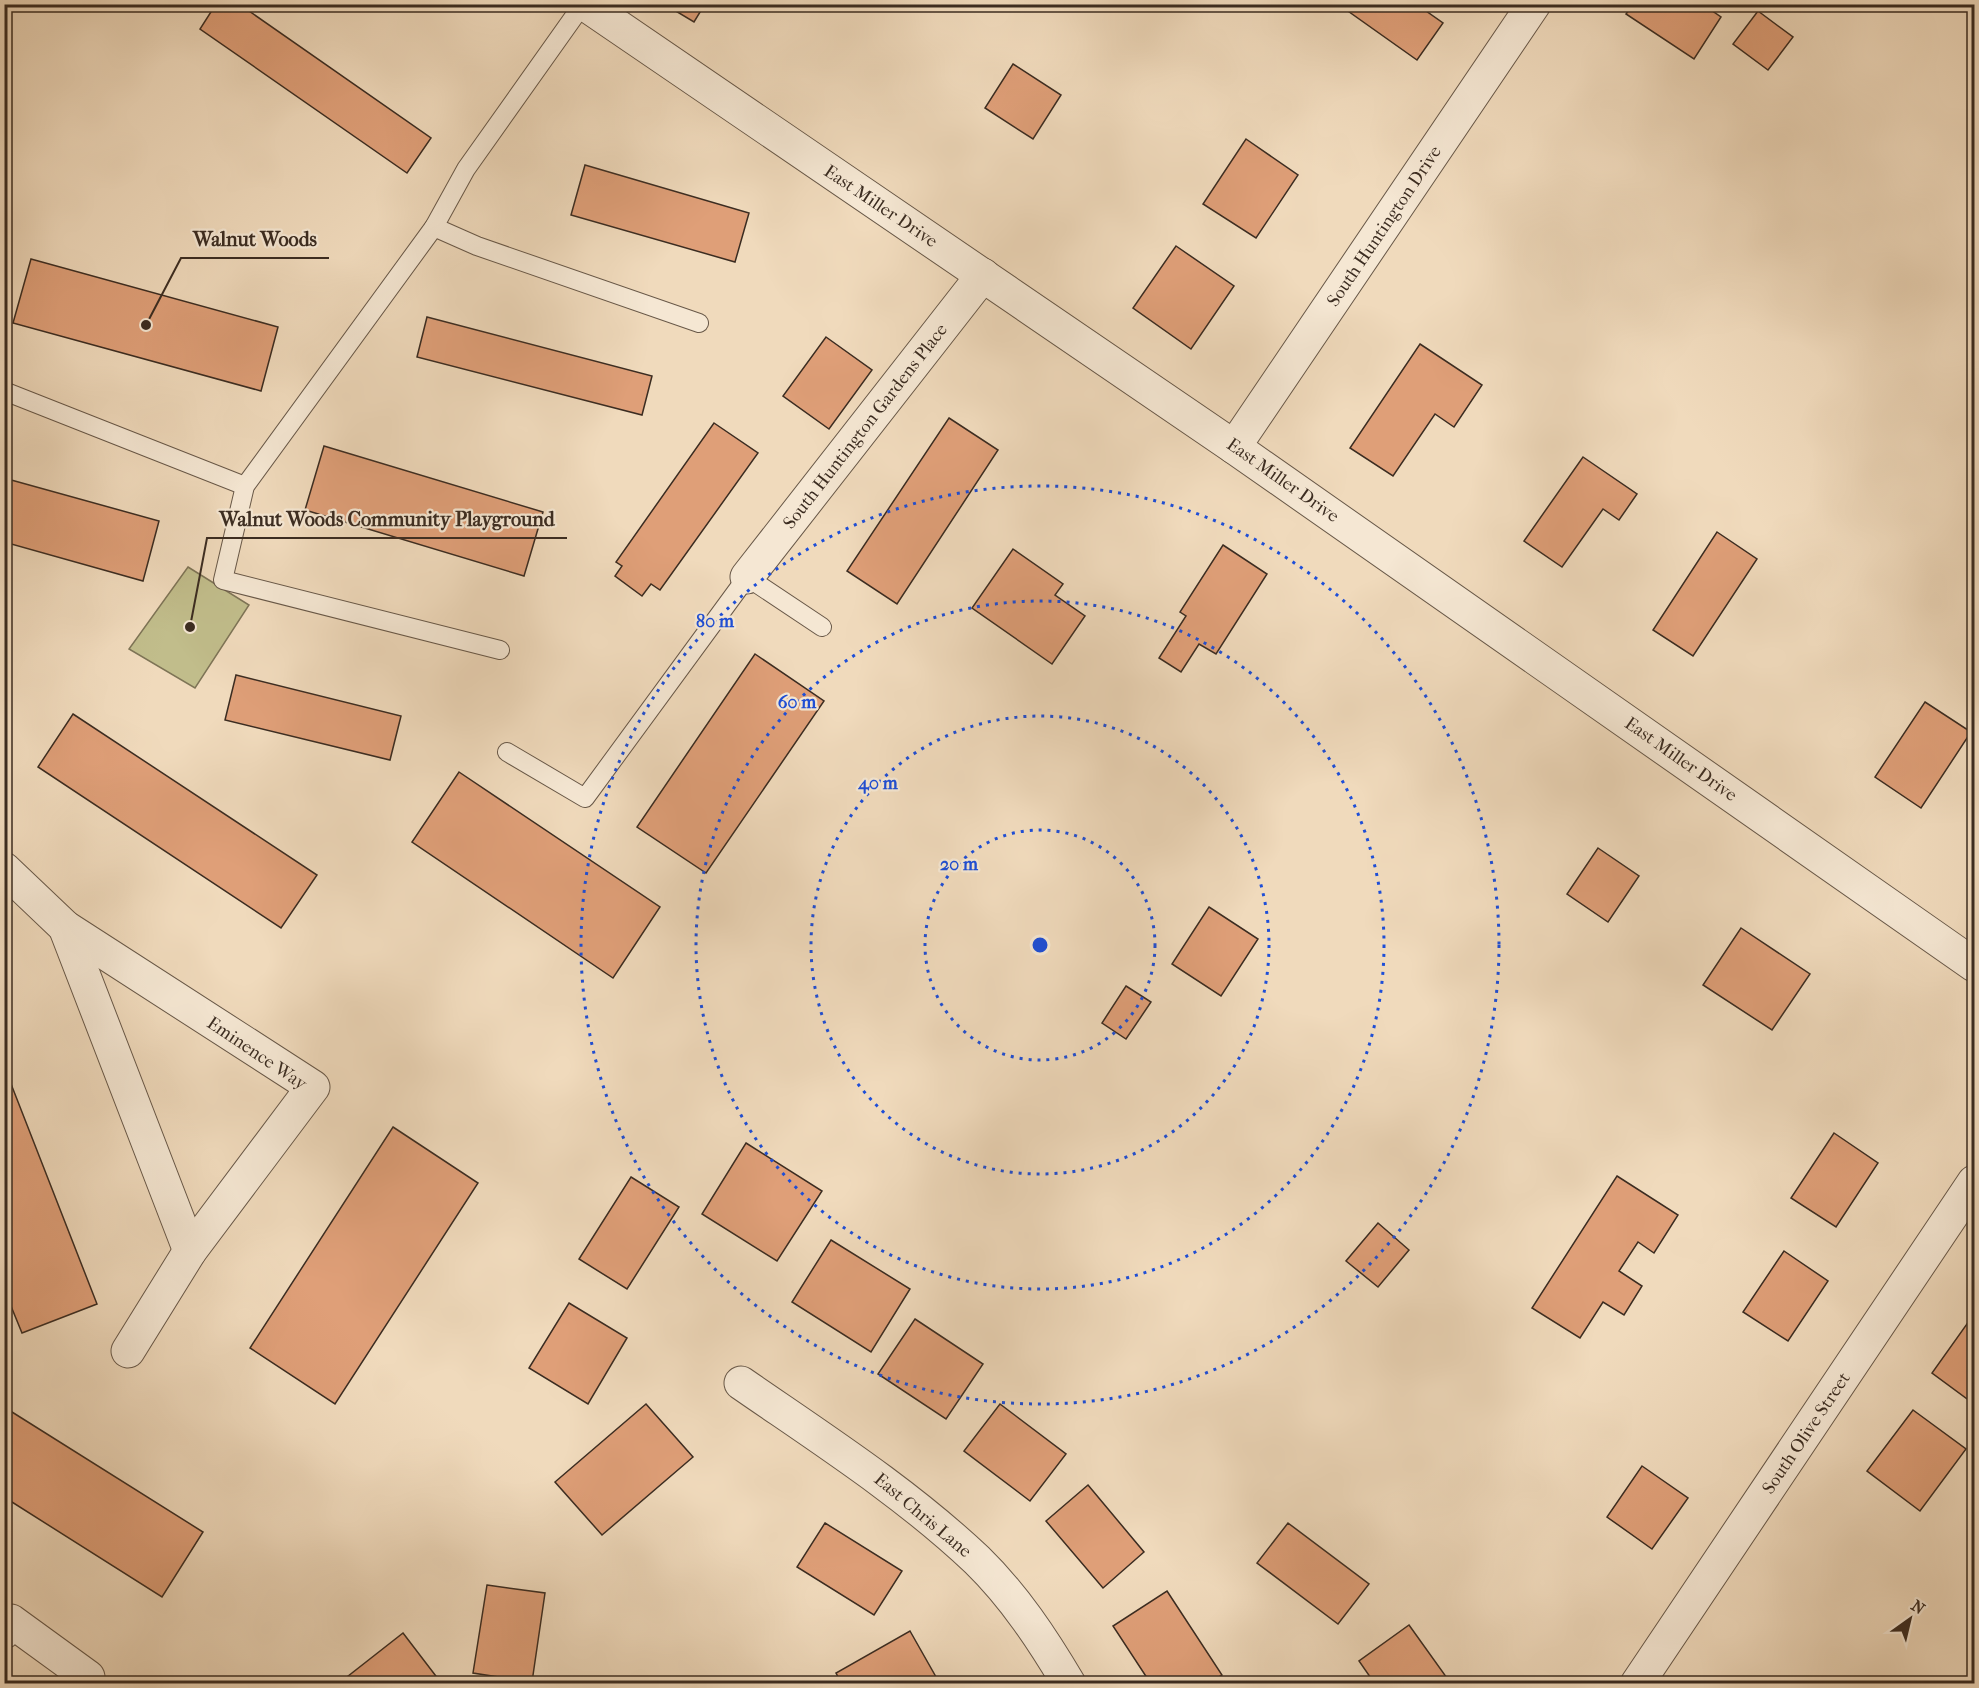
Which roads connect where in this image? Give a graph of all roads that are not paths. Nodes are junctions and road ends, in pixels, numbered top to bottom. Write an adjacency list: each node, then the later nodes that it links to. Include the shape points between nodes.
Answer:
1 (584, 4): 3 (lane, via 466,169); 4 (street, East Miller Drive)
2 (1534, 4): 7 (street, South Huntington Drive)
3 (434, 227): 5 (lane, via 477,246); 8 (lane)
4 (983, 275): 7 (street, East Miller Drive); 9 (street, South Huntington Gardens Place)
5 (699, 323)
6 (4, 391): 8 (lane)
7 (1234, 447): 15 (street, East Miller Drive)
8 (245, 486): 11 (lane, via 223,580)
9 (747, 577): 10 (lane); 12 (lane, via 585,798)
10 (822, 627)
11 (500, 650)
12 (507, 752)
13 (4, 869): 14 (street, Eminence Way)
14 (65, 927): 17 (street, Eminence Way); 17 (street, Eminence Way, via 313,1087)
15 (1974, 965)
16 (1974, 1182): 23 (street, South Olive Street)
17 (190, 1251): 18 (street, Eminence Way)
18 (128, 1351)
19 (741, 1383): 22 (street, East Chris Lane, via 878,1477 978,1561 1019,1607)
20 (7, 1623): 21 (street, via 88,1677)
21 (83, 1683)
22 (1069, 1683)
23 (1637, 1683)

